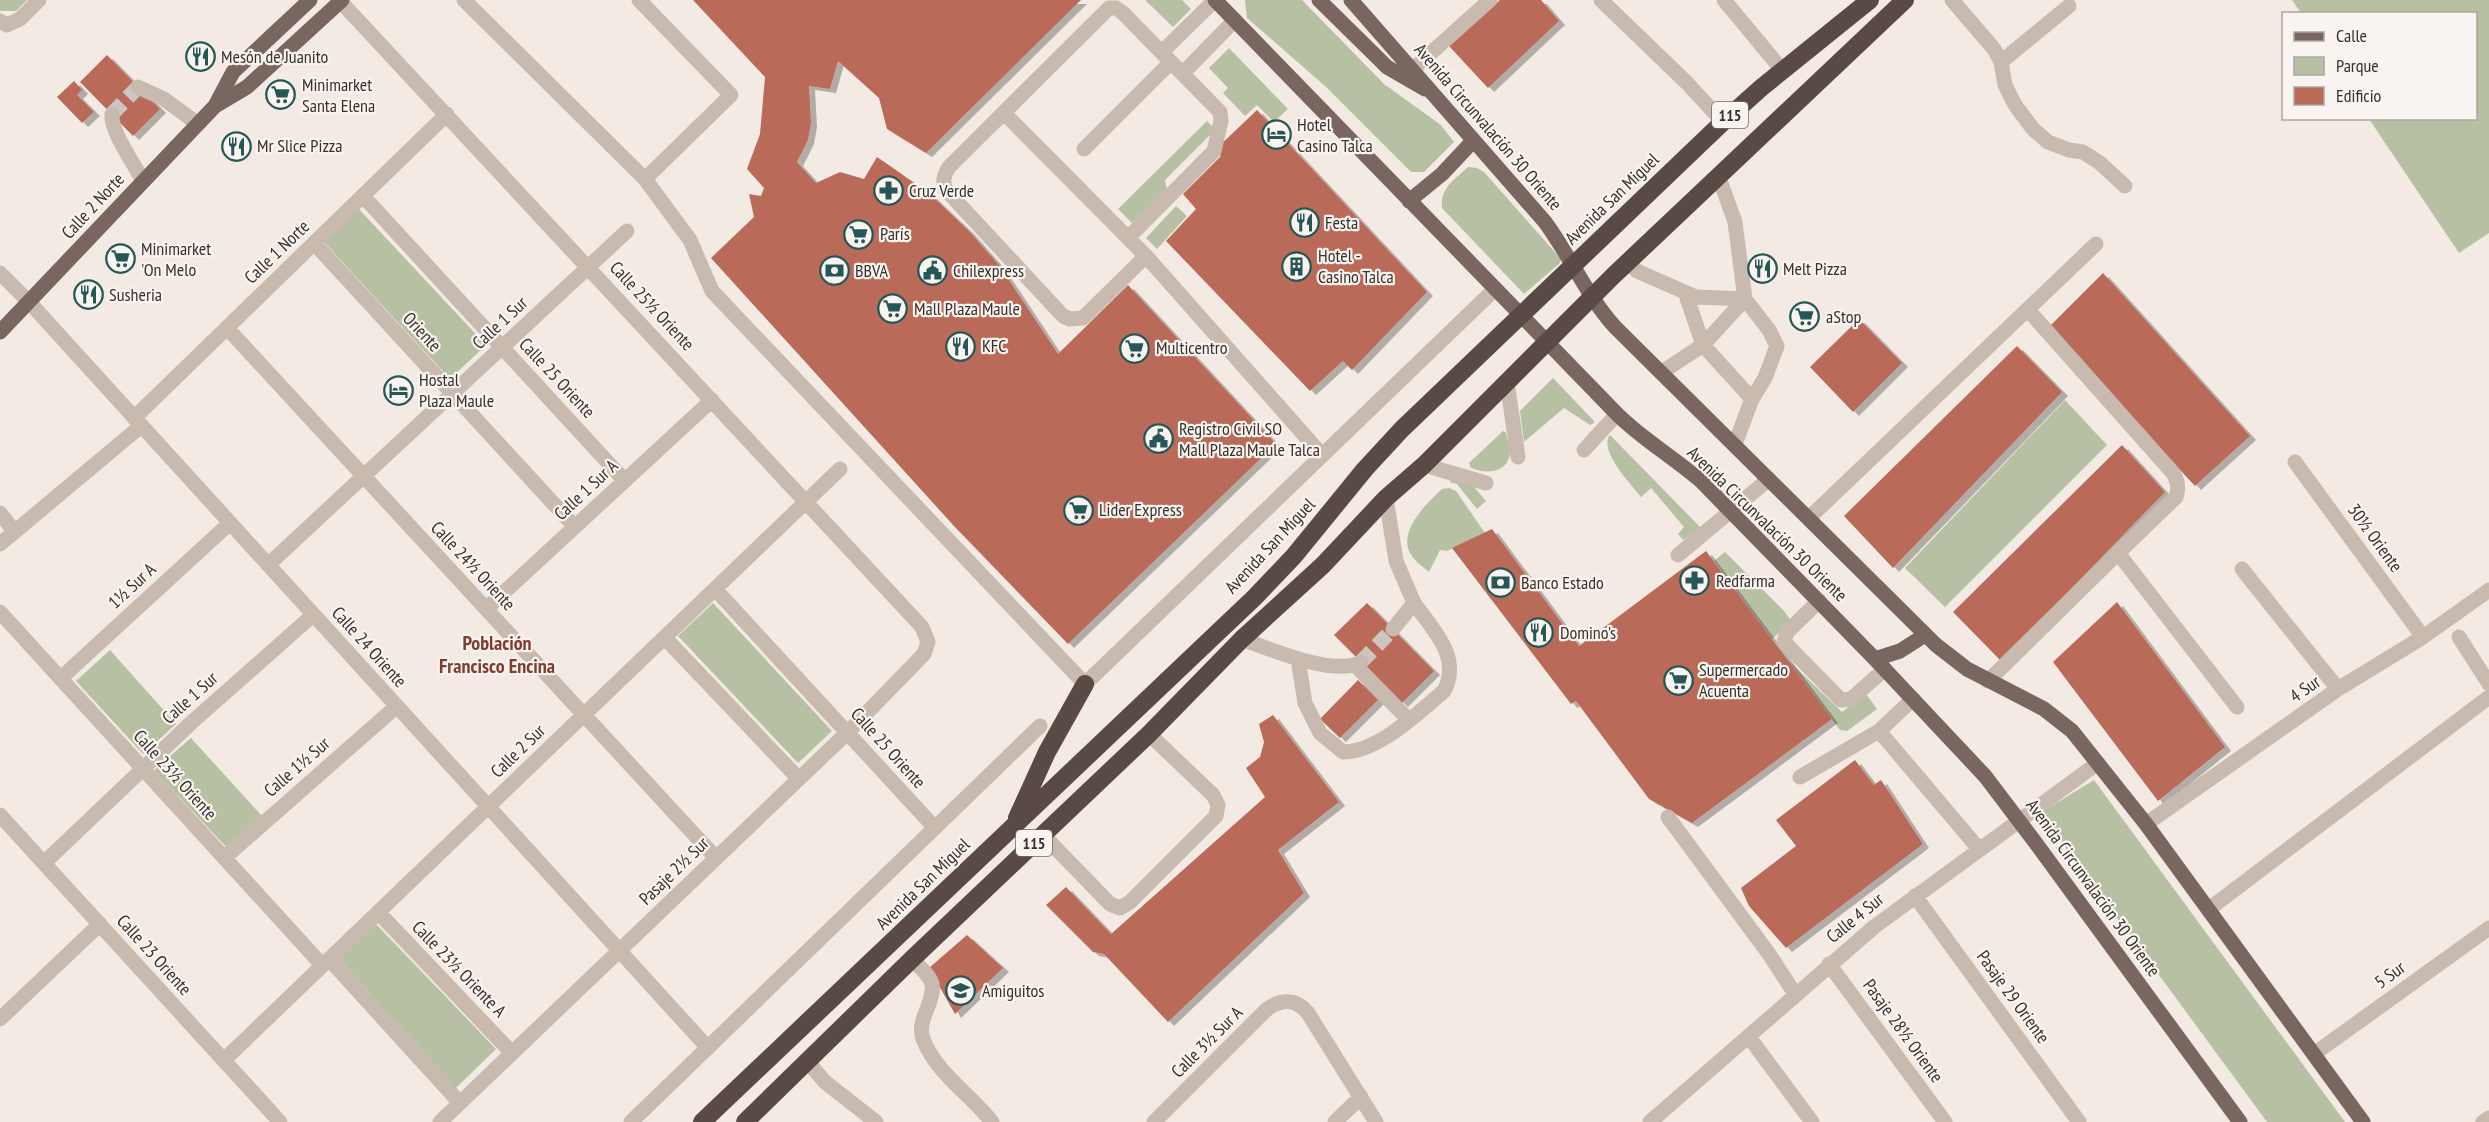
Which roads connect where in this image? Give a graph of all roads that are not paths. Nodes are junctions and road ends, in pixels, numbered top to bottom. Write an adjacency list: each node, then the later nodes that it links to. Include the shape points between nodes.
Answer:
1 (39, 0): 17 (street, via 20,19)
2 (310, 0): 25 (main road, Calle 2 Norte, via 233,72)
3 (464, 0): 34 (street)
4 (639, 0): 34 (street, via 731,95)
5 (1215, 0): 16 (main road, Avenida Circunvalación 30 Oriente); 18 (street)
6 (1319, 0): 24 (main road, via 1387,67)
7 (1352, 0): 20 (main road, Avenida Circunvalación 30 Oriente)
8 (1490, 0): 20 (street)
9 (1601, 0): 29 (street)
10 (1724, 0): 21 (street)
11 (1869, 0): 21 (highway, Avenida San Miguel / 115)
12 (1905, 0): 33 (highway, 115)
13 (1952, 0): 19 (street)
14 (341, 1): 25 (main road, Calle 2 Norte, via 248,87); 28 (street, Calle 25½ Oriente)
15 (2068, 6): 19 (street)
16 (1235, 20): 22 (street); 38 (main road, Avenida Circunvalación 30 Oriente)
17 (3, 23)
18 (1166, 57): 22 (street); 26 (street, via 1123,13 1110,8); 32 (street)
19 (2001, 62): 36 (street, via 2005,85 2033,129 2048,142 2083,152)
20 (1412, 70): 24 (main road, Avenida Circunvalación 30 Oriente)
21 (1782, 70): 29 (highway, Avenida San Miguel / 115)
22 (1183, 73): 40 (street, via 1220,112 1218,142 1214,151)
23 (138, 87): 30 (street, via 164,99)
24 (1431, 92): 31 (main road, Avenida Circunvalación 30 Oriente)
25 (215, 106): 30 (main road, Calle 2 Norte)
26 (1004, 113): 40 (street); 43 (street, via 949,167 943,183 1063,316 1083,318)
27 (112, 114): 35 (street, via 115,130)
28 (447, 114): 37 (street, Calle 1 Norte); 46 (street, Calle 25½ Oriente)
29 (1723, 122): 45 (highway, Avenida San Miguel / 115)
30 (198, 124): 35 (main road, Calle 2 Norte)
31 (1473, 141): 38 (main road); 45 (main road, Avenida Circunvalación 30 Oriente, via 1545,222)
32 (1084, 149)
33 (1718, 175): 44 (highway, 115); 51 (street, via 1736,222)
34 (645, 179): 109 (street, via 690,240 712,291)
35 (143, 181): 52 (main road, Calle 2 Norte)
36 (2125, 186)
37 (363, 196): 41 (street, Calle 1 Norte); 59 (street, Calle 25 Oriente)
38 (1409, 201): 48 (main road, Avenida Circunvalación 30 Oriente)
39 (627, 231): 46 (street, Calle 1 Sur)
40 (1128, 238): 43 (street)
41 (314, 243): 55 (street, Calle 1 Norte); 62 (street, Oriente)
42 (2096, 244): 53 (street)
43 (1146, 256): 69 (street)
44 (1627, 262): 49 (street, via 1637,272); 50 (highway, 115)
45 (1574, 264): 50 (main road, Avenida Circunvalación 30 Oriente); 54 (highway, Avenida San Miguel / 115)
46 (589, 267): 59 (street, Calle 1 Sur); 64 (street, Calle 25½ Oriente)
47 (0, 273): 52 (street, Calle 24 Oriente)
48 (1495, 289): 54 (main road, Avenida Circunvalación 30 Oriente); 69 (street, Avenida San Miguel)
49 (1685, 292): 51 (street, via 1696,297); 58 (street)
50 (1593, 295): 57 (highway, 115); 60 (main road, Avenida Circunvalación 30 Oriente, via 1600,310)
51 (1745, 299): 58 (street); 63 (street, via 1777,346)
52 (30, 303): 56 (main road, Calle 2 Norte); 66 (street, Calle 24 Oriente)
53 (2029, 311): 82 (street); 87 (street, via 2177,481 2176,496)
54 (1521, 316): 57 (main road, Avenida Circunvalación 30 Oriente); 131 (highway, Avenida San Miguel / 115, via 1383,448 1274,577)
55 (227, 328): 66 (street, Calle 1 Norte); 74 (street, Calle 24½ Oriente)
56 (0, 332)
57 (1547, 342): 61 (highway, 115); 65 (main road, Avenida Circunvalación 30 Oriente)
58 (1703, 345): 60 (street); 63 (street)
59 (502, 347): 62 (street, Calle 1 Sur); 76 (street, Calle 25 Oriente)
60 (1662, 372): 67 (main road, Avenida Circunvalación 30 Oriente)
61 (1507, 382): 70 (street); 72 (highway, 115)
62 (452, 394): 74 (street, Calle 1 Sur); 84 (street, Oriente)
63 (1752, 399): 67 (street)
64 (712, 400): 76 (street, Calle 1 Sur A); 79 (street, Calle 25½ Oriente)
65 (1617, 414): 68 (street); 80 (main road, Avenida Circunvalación 30 Oriente, via 1644,440 1686,468)
66 (138, 422): 83 (street, Calle 24 Oriente); 85 (street, Calle 1 Norte)
67 (1735, 444): 75 (main road, Avenida Circunvalación 30 Oriente)
68 (1584, 450)
69 (1322, 455): 109 (street, Avenida San Miguel)
70 (1518, 457)
71 (2295, 462): 100 (street, 30½ Oriente)
72 (1424, 465): 77 (street); 78 (highway, 115)
73 (840, 469): 79 (street, Calle 2 Sur)
74 (363, 476): 89 (street, Calle 1 Sur); 95 (street, Calle 24½ Oriente)
75 (1769, 479): 80 (street); 82 (main road, Avenida Circunvalación 30 Oriente)
76 (625, 481): 84 (street, Calle 1 Sur A)
77 (1486, 483)
78 (1386, 498): 94 (street, via 1396,561); 103 (highway, 115, via 1323,565)
79 (807, 501): 91 (street, Calle 2 Sur); 104 (street, Calle 25½ Oriente, via 922,627)
80 (1732, 512): 88 (street); 93 (main road, Avenida Circunvalación 30 Oriente)
81 (0, 513): 85 (street)
82 (1809, 518): 99 (main road, Avenida Circunvalación 30 Oriente)
83 (230, 523): 89 (street, Calle 24 Oriente); 107 (street, 1½ Sur A)
84 (575, 527): 95 (street, Calle 1 Sur A)
85 (14, 531): 86 (street, Calle 1 Norte)
86 (0, 544)
87 (2118, 553): 108 (street); 115 (street)
88 (1678, 555)
89 (268, 565): 97 (street, Calle 24 Oriente)
90 (2242, 569): 111 (street)
91 (715, 589): 102 (street, Calle 2 Sur); 120 (street, Calle 25 Oriente)
92 (2489, 590): 100 (street, 4 Sur)
93 (1819, 601): 106 (main road, Avenida Circunvalación 30 Oriente); 106 (street, via 1787,632 1784,642 1840,700 1851,699)
94 (1414, 603): 98 (street); 117 (street, via 1446,649 1450,670 1443,691)
95 (486, 609): 116 (street, Calle 24½ Oriente)
96 (0, 612): 107 (street, Calle 23½ Oriente)
97 (313, 615): 114 (street, Calle 24 Oriente); 123 (street, Calle 1 Sur)
98 (1393, 629)
99 (1925, 635): 106 (main road); 108 (main road, Avenida Circunvalación 30 Oriente, via 1947,655)
100 (2423, 637): 111 (street, 4 Sur)
101 (2458, 637): 110 (street)
102 (665, 638): 116 (street, Calle 2 Sur); 125 (street)
103 (1242, 639): 105 (street); 121 (highway, 115)
104 (928, 642): 120 (street, Pasaje 2½ Sur, via 924,654)
105 (1298, 659): 117 (street, via 1358,664); 117 (street, via 1305,703 1320,733 1343,752 1357,752 1388,736)
106 (1880, 664): 113 (main road, Avenida Circunvalación 30 Oriente)
107 (61, 678): 123 (street, Calle 23½ Oriente)
108 (1988, 681): 122 (main road, Avenida Circunvalación 30 Oriente, via 2059,720)
109 (1086, 684): 131 (highway, via 1047,752)
110 (2489, 684)
111 (2338, 689): 130 (street, 4 Sur)
112 (2489, 698): 139 (street)
113 (1913, 699): 119 (street); 129 (main road, Avenida Circunvalación 30 Oriente)
114 (397, 706): 126 (street, Calle 24 Oriente); 135 (street, Calle 1½ Sur)
115 (2237, 707)
116 (584, 715): 126 (street, Calle 2 Sur); 136 (street, Calle 24½ Oriente)
117 (1408, 719)
118 (1040, 726): 132 (street, Avenida San Miguel)
119 (1879, 731): 124 (street); 134 (street)
120 (848, 732): 125 (street, Pasaje 2½ Sur); 132 (street, Calle 25 Oriente)
121 (1149, 734): 133 (highway, 115); 133 (street, via 1213,795 1218,805 1216,816 1130,902 1120,908 1110,903)
122 (2098, 763): 129 (street, Calle 4 Sur); 130 (main road, Avenida Circunvalación 30 Oriente)
123 (143, 769): 135 (street, Calle 23½ Oriente); 137 (street, Calle 1 Sur)
124 (1800, 777)
125 (798, 778): 136 (street, Pasaje 2½ Sur)
126 (488, 807): 140 (street, Calle 2 Sur); 143 (street, Calle 24 Oriente)
127 (0, 814): 137 (street, Calle 23 Oriente)
128 (1668, 817): 147 (street)
129 (2019, 819): 134 (street, Calle 4 Sur); 172 (main road, Avenida Circunvalación 30 Oriente)
130 (2146, 824): 139 (main road, Avenida Circunvalación 30 Oriente)
131 (1013, 827): 162 (highway, Avenida San Miguel / 115)
132 (935, 828): 150 (street, Avenida San Miguel)
133 (1043, 835): 144 (highway, 115)
134 (1979, 849): 138 (street, Calle 4 Sur)
135 (224, 858): 145 (street, Calle 23½ Oriente)
136 (716, 858): 143 (street, Pasaje 2½ Sur)
137 (44, 863): 141 (street, Calle 23 Oriente)
138 (1915, 896): 146 (street, Calle 4 Sur); 171 (street, Pasaje 29 Oriente)
139 (2209, 909): 152 (main road, Avenida Circunvalación 30 Oriente)
140 (378, 912): 145 (street, Calle 2 Sur); 151 (street, Calle 23½ Oriente A)
141 (100, 924): 148 (street); 153 (street, Calle 23 Oriente)
142 (2489, 928): 152 (street, 5 Sur)
143 (620, 951): 150 (street, Calle 24 Oriente); 151 (street, Pasaje 2½ Sur)
144 (912, 959): 154 (highway, 115); 165 (street, via 932,984 922,1023 928,1050)
145 (326, 962): 153 (street, Calle 2 Sur); 156 (street)
146 (1829, 964): 147 (street, Calle 4 Sur); 170 (street, Pasaje 28½ Oriente)
147 (1796, 994): 149 (street, Calle 4 Sur)
148 (0, 1019)
149 (1749, 1037): 158 (street, Calle 4 Sur); 169 (street)
150 (708, 1048): 161 (street, Avenida San Miguel)
151 (512, 1053): 156 (street, Pasaje 2½ Sur)
152 (2314, 1054): 173 (main road, Avenida Circunvalación 30 Oriente)
153 (224, 1060): 159 (street, Calle 23 Oriente)
154 (807, 1061): 163 (highway, 115); 164 (street, via 825,1082)
155 (1361, 1097): 166 (street, Calle 3½ Sur A, via 1308,1013 1293,1002 1279,1002 1266,1010); 167 (street); 168 (street)
156 (460, 1102): 160 (street, Pasaje 2½ Sur)
157 (2489, 1118): 174 (street)
158 (1660, 1119)
159 (280, 1122)
160 (440, 1122)
161 (632, 1122)
162 (702, 1122)
163 (745, 1122)
164 (876, 1122)
165 (992, 1122)
166 (1154, 1122)
167 (1335, 1122)
168 (1376, 1122)
169 (1812, 1122)
170 (1945, 1122)
171 (2079, 1122)
172 (2240, 1122)
173 (2363, 1122)
174 (2483, 1122)

